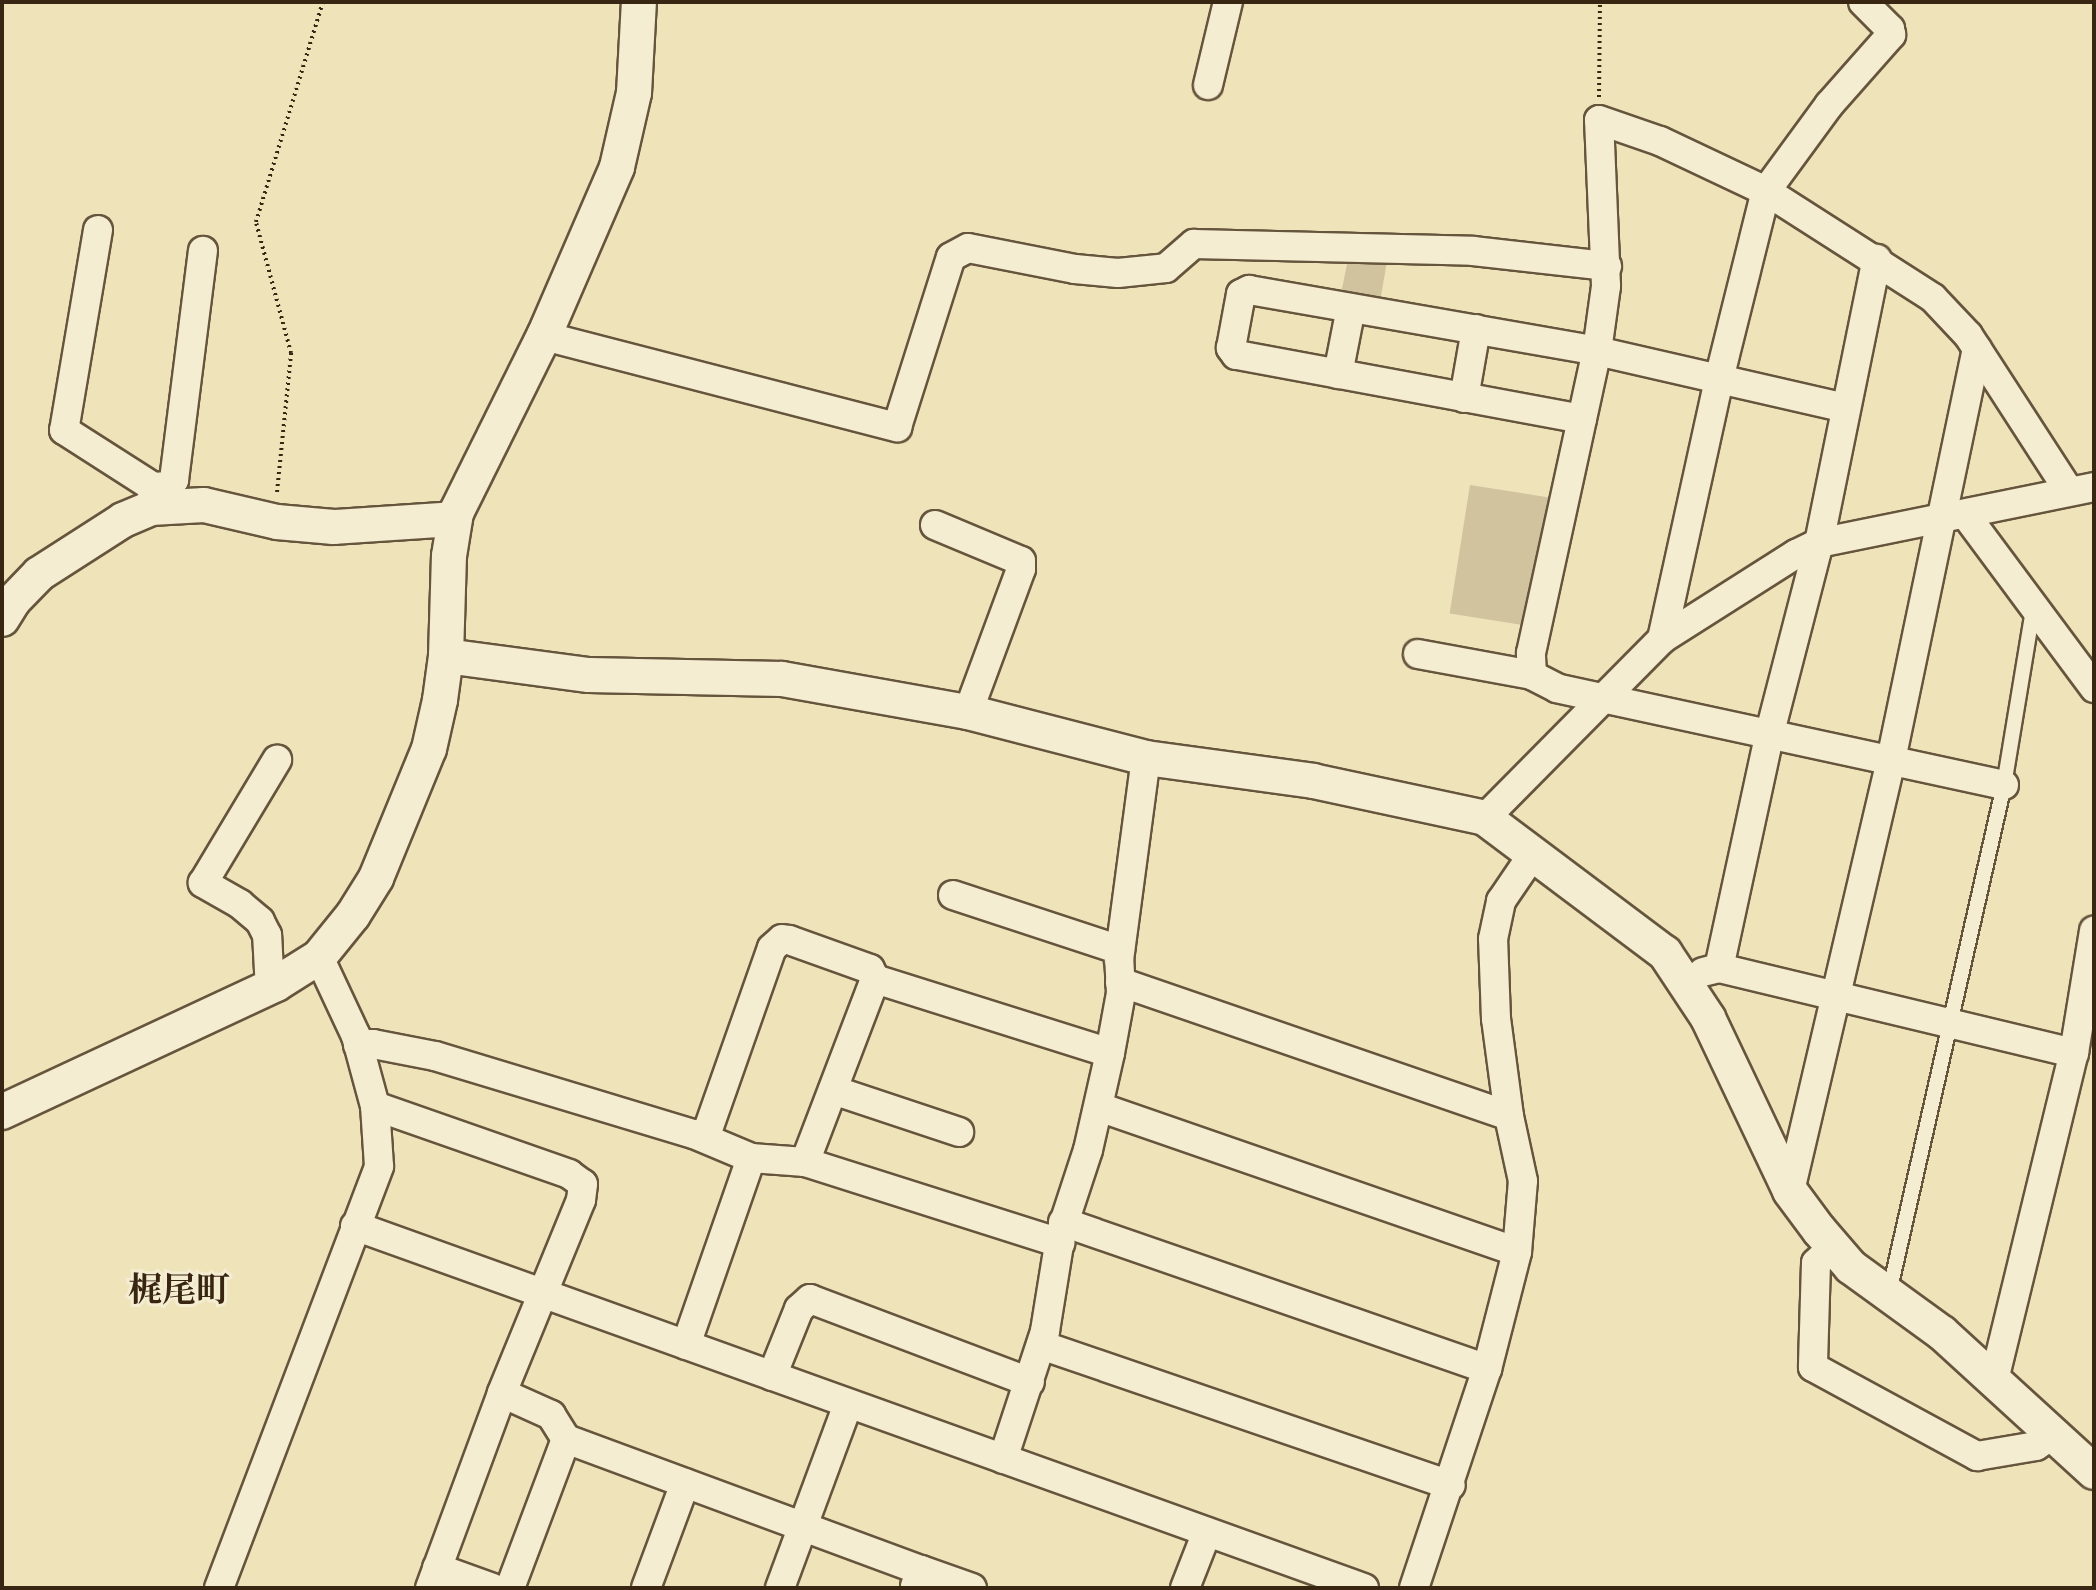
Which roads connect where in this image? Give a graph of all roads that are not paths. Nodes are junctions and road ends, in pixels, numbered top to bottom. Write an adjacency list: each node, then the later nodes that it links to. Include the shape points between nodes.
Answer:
1 (639, 2): 12 (street, via 634,93 620,154)
2 (1228, 2): 4 (street)
3 (1863, 2): 5 (street, via 1891,35 1829,105)
4 (1208, 85)
5 (1766, 191): 8 (street); 9 (street, via 1660,141 1599,120); 16 (street)
6 (98, 230): 21 (street, via 64,430)
7 (203, 251): 21 (street, via 174,480)
8 (1877, 259): 13 (street, via 1942,305); 18 (street)
9 (1607, 266): 12 (street, via 1473,251 1194,244 1166,268 1118,273 961,249 951,257 897,427); 14 (street)
10 (1351, 308): 11 (street); 15 (street); 15 (street, via 1244,291 1231,348 1236,355)
11 (1476, 329): 14 (street); 17 (street)
12 (544, 336): 23 (street)
13 (1977, 349): 20 (street); 22 (street)
14 (1597, 351): 16 (street); 19 (street)
15 (1338, 374): 17 (street)
16 (1719, 379): 18 (street); 28 (street)
17 (1464, 398): 19 (street)
18 (1845, 408): 25 (street)
19 (1582, 419): 31 (street, via 1531,653)
20 (2082, 489): 22 (street)
21 (152, 497): 23 (street, via 274,521 379,526); 27 (street, via 39,574)
22 (1952, 516): 25 (street); 26 (street); 38 (street)
23 (455, 519): 30 (street)
24 (935, 525): 34 (street, via 1021,561)
25 (1819, 543): 28 (street); 35 (street)
26 (2034, 605): 32 (street); 39 (lane)
27 (2, 619)
28 (1662, 639): 33 (street)
29 (1418, 654): 31 (street)
30 (446, 656): 34 (street, via 589,675 782,679); 45 (street, via 429,749 409,801 376,878)
31 (1532, 675): 33 (street, via 1547,685)
32 (2094, 688)
33 (1603, 696): 35 (street); 40 (street)
34 (968, 712): 36 (street)
35 (1770, 732): 38 (street); 46 (street)
36 (1146, 758): 40 (street, via 1313,781); 44 (street)
37 (277, 760): 50 (street, via 203,883 260,921)
38 (1891, 760): 39 (street); 51 (street)
39 (2004, 785): 52 (lane)
40 (1485, 818): 41 (street)
41 (1533, 854): 47 (street, via 1653,942); 60 (street, via 1497,909 1493,939 1496,1019)
42 (953, 895): 44 (street)
43 (2094, 931): 55 (street)
44 (1120, 950): 49 (street)
45 (319, 957): 50 (street); 53 (street)
46 (1719, 968): 47 (street); 51 (street)
47 (1683, 978): 65 (street, via 1708,1018)
48 (875, 979): 54 (street); 56 (street); 62 (street, via 870,969 789,940 776,942)
49 (1120, 982): 54 (street); 60 (street)
50 (276, 984): 59 (street)
51 (1837, 996): 52 (street); 65 (street)
52 (1948, 1023): 55 (street); 71 (lane)
53 (358, 1045): 57 (street); 62 (street, via 435,1056)
54 (1110, 1053): 58 (street)
55 (2074, 1053): 76 (street)
56 (833, 1090): 61 (street); 64 (street)
57 (375, 1106): 66 (street, via 379,1166); 70 (street, via 580,1180 583,1194)
58 (1099, 1107): 67 (street); 69 (street)
59 (2, 1112)
60 (1509, 1116): 69 (street, via 1523,1181)
61 (959, 1132)
62 (705, 1138): 63 (street)
63 (751, 1158): 64 (street); 72 (street)
64 (805, 1162): 67 (street)
65 (1790, 1191): 68 (street)
66 (355, 1226): 70 (street); 90 (street)
67 (1061, 1233): 73 (street); 74 (street)
68 (1833, 1247): 71 (street); 80 (street, via 1816,1263 1813,1367 1977,1456 2036,1446)
69 (1517, 1252): 74 (street)
70 (543, 1293): 72 (street); 78 (street)
71 (1889, 1294): 76 (street)
72 (686, 1345): 75 (street)
73 (1041, 1345): 77 (street); 85 (street)
74 (1487, 1369): 85 (street)
75 (772, 1376): 77 (street, via 799,1309 810,1299); 79 (street)
76 (1994, 1380): 80 (street)
77 (1030, 1382): 82 (street)
78 (502, 1393): 81 (street, via 551,1415); 88 (street)
79 (848, 1404): 82 (street); 86 (street)
80 (2054, 1434): 83 (street)
81 (566, 1439): 84 (street); 92 (street)
82 (1003, 1459): 87 (street)
83 (2094, 1472)
84 (685, 1483): 86 (street); 93 (street)
85 (1451, 1485): 98 (street)
86 (803, 1527): 89 (street); 94 (street)
87 (1207, 1532): 96 (street); 97 (street)
88 (434, 1578): 91 (street)
89 (917, 1579): 95 (street)
90 (219, 1588)
91 (493, 1588)
92 (510, 1588)
93 (646, 1588)
94 (780, 1588)
95 (972, 1588)
96 (1185, 1588)
97 (1364, 1588)
98 (1414, 1588)

